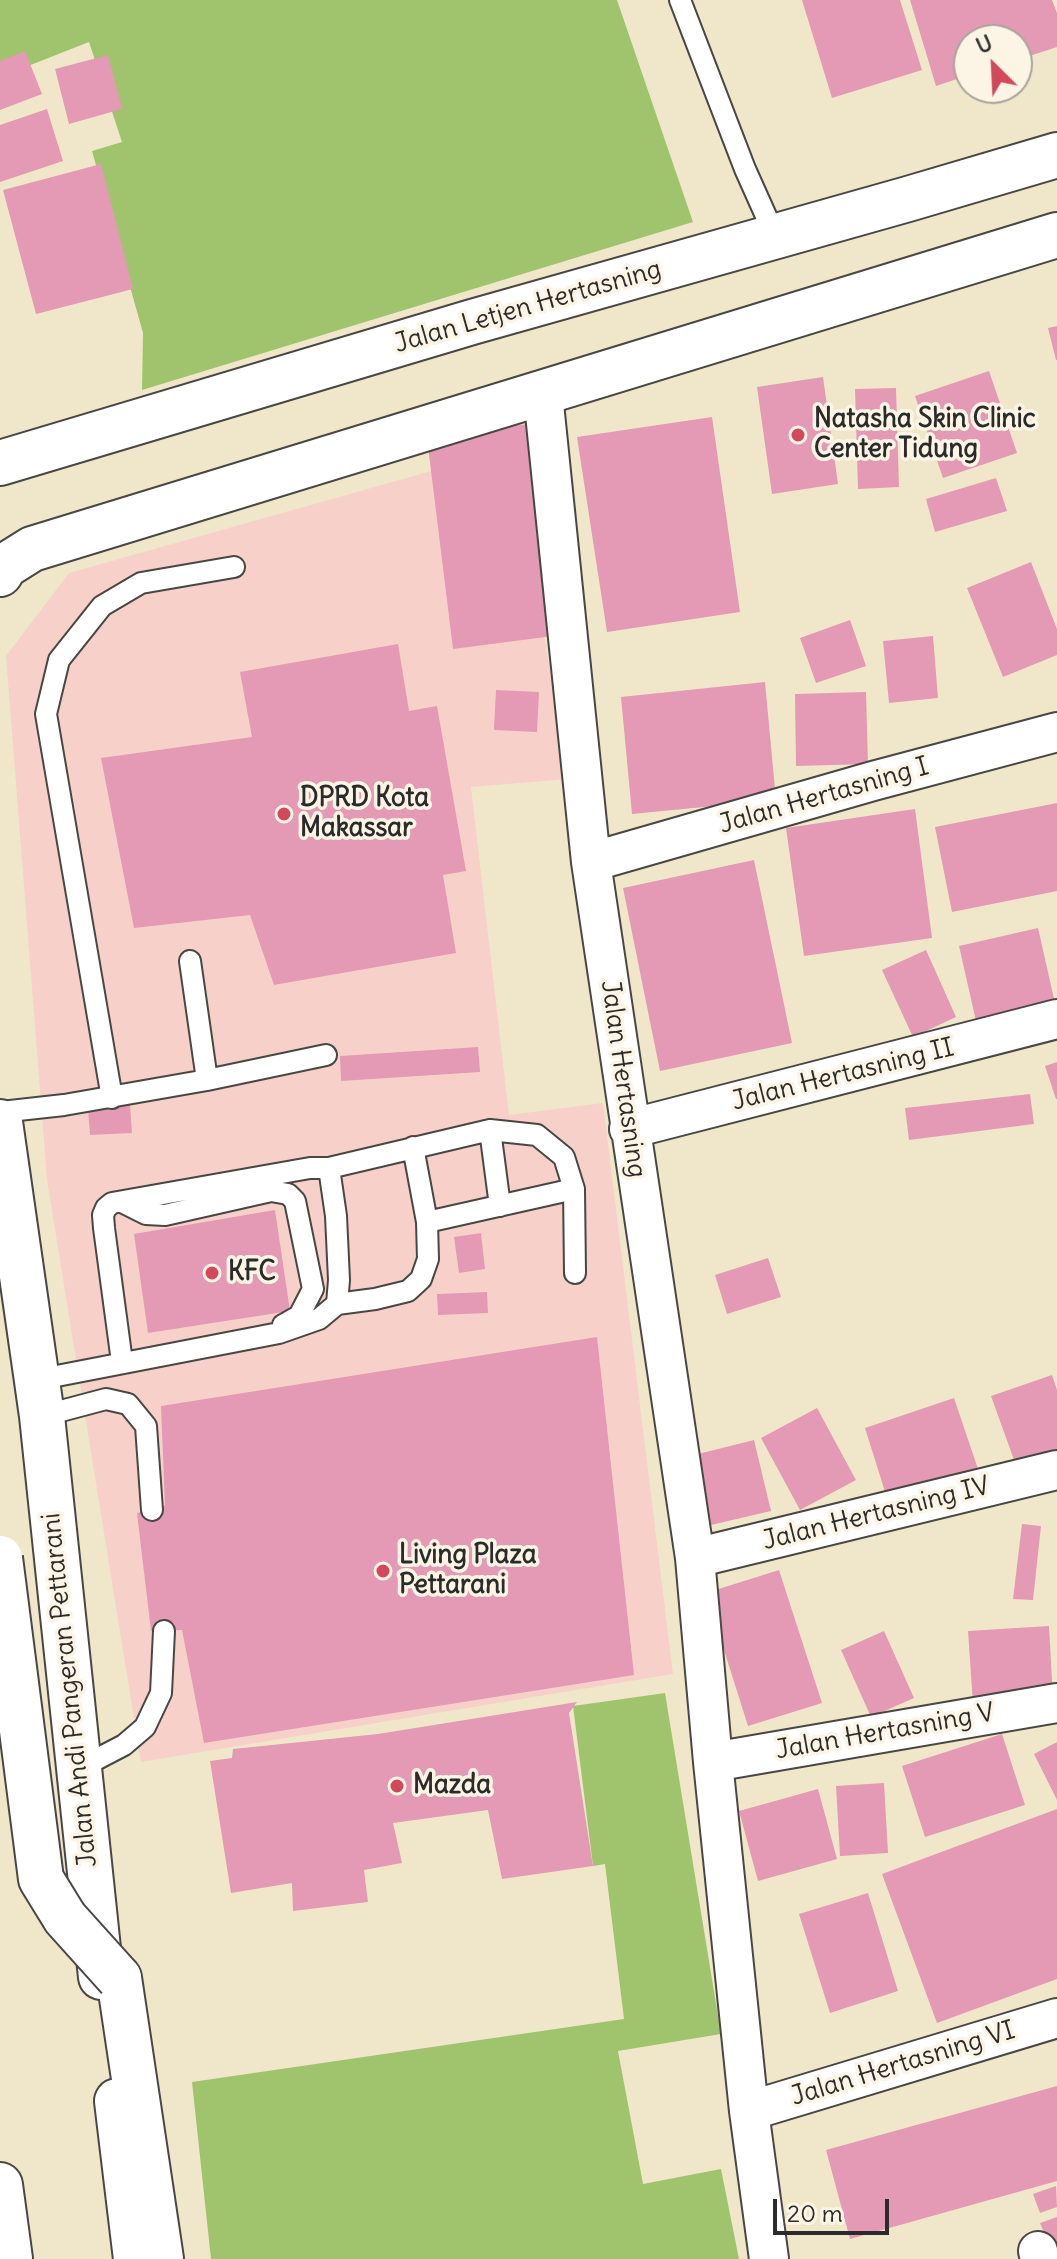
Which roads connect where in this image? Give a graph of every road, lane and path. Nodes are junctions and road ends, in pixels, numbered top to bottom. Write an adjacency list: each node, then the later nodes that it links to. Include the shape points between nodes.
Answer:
1 (680, 0): 4 (lane)
2 (1057, 155): 4 (main road, Jalan Letjen Hertasning)
3 (1057, 235): 5 (main road)
4 (775, 236): 6 (main road, Jalan Letjen Hertasning)
5 (543, 394): 7 (main road); 10 (street, Jalan Hertasning)
6 (0, 463)
7 (16, 562)
8 (234, 567): 15 (lane, via 141,583 102,606 59,660 55,673 46,714)
9 (1057, 732): 10 (street, Jalan Hertasning I)
10 (591, 862): 18 (street, Jalan Hertasning)
11 (190, 961): 14 (lane)
12 (1057, 1019): 18 (street, Jalan Hertasning II)
13 (326, 1055): 14 (lane)
14 (207, 1080): 15 (lane)
15 (112, 1098): 16 (lane)
16 (0, 1112)
17 (0, 1122): 30 (main road, Jalan Andi Pangeran Pettarani)
18 (629, 1129): 34 (street, Jalan Hertasning)
19 (490, 1130): 20 (lane); 22 (lane, via 537,1135 564,1157); 24 (lane)
20 (413, 1147): 21 (lane); 25 (lane)
21 (329, 1168): 23 (lane); 27 (lane, via 336,1216)
22 (574, 1189): 24 (lane); 26 (lane)
23 (122, 1202): 28 (lane, via 146,1214 165,1215 271,1191 288,1194 295,1201 313,1289 299,1316 278,1328 178,1343); 29 (lane, via 112,1203 103,1215)
24 (500, 1206): 25 (lane)
25 (427, 1222): 27 (lane, via 428,1259 421,1279 408,1291)
26 (575, 1273)
27 (337, 1304): 28 (lane, via 319,1319 279,1333)
28 (151, 1357): 29 (lane)
29 (122, 1362): 30 (lane)
30 (39, 1398): 32 (lane, via 128,1404 146,1426); 38 (main road, Jalan Andi Pangeran Pettarani)
31 (1057, 1470): 34 (street, Jalan Hertasning IV)
32 (152, 1510)
33 (0, 1558): 39 (main road, bridge, via 41,1879 65,1918)
34 (695, 1558): 37 (street, Jalan Hertasning)
35 (164, 1631): 38 (lane, via 161,1693 145,1727 124,1745)
36 (1057, 1703): 37 (street, Jalan Hertasning V)
37 (713, 1762): 41 (street, Jalan Hertasning)
38 (78, 1769): 39 (main road, Jalan Andi Pangeran Pettarani)
39 (118, 1977): 44 (main road, Jalan Andi Pangeran Pettarani); 45 (main road); 46 (main road)
40 (1057, 2018): 41 (street, Jalan Hertasning VI)
41 (749, 2111): 47 (street, Jalan Hertasning)
42 (0, 2185): 43 (main road)
43 (10, 2259)
44 (136, 2259)
45 (161, 2259)
46 (176, 2259)
47 (769, 2259)

